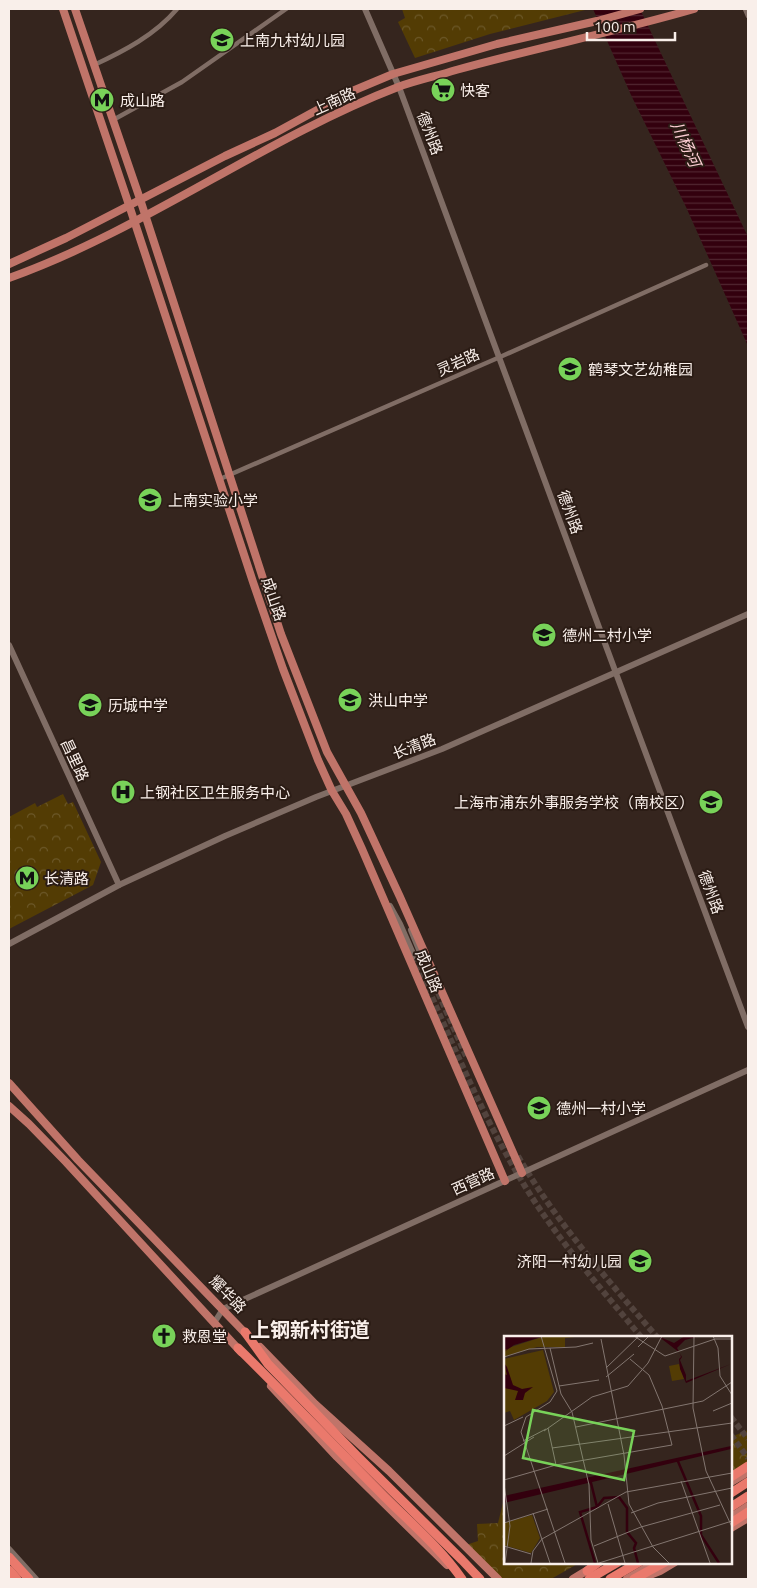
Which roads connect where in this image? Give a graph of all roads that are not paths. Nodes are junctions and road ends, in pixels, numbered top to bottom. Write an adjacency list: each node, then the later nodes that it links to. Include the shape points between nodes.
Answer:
1 (63, 9): 15 (main road, 成山路)
2 (75, 9): 10 (main road, 成山路)
3 (177, 9): 10 (street, via 129,48)
4 (286, 9): 13 (street, via 182,82)
5 (365, 9): 11 (street, 德州路)
6 (640, 9): 11 (main road, 上南路, via 497,44)
7 (694, 9): 12 (main road, 上南路)
8 (745, 9): 9 (street)
9 (748, 16)
10 (94, 65): 13 (main road, 成山路)
11 (393, 74): 12 (street, 德州路); 14 (main road, 上南路, via 350,92)
12 (399, 87): 16 (main road, 上南路, via 311,127); 21 (street, 德州路)
13 (113, 120): 14 (main road, 成山路)
14 (140, 200): 15 (main road, 上南路); 16 (main road, 成山路)
15 (129, 205): 17 (main road, 成山路); 18 (main road, 上南路)
16 (145, 217): 17 (main road, 上南路); 22 (main road, 成山路)
17 (135, 222): 20 (main road, 上南路); 23 (main road, 成山路)
18 (9, 264)
19 (706, 265): 21 (street, 灵岩路)
20 (9, 278)
21 (500, 357): 22 (street, 灵岩路); 26 (street, 德州路)
22 (230, 475): 23 (street, 灵岩路); 27 (main road, 成山路, via 281,634 318,731)
23 (220, 479): 28 (main road, 成山路, via 283,668)
24 (748, 614): 26 (street, 长清路)
25 (9, 644): 29 (street, 昌里路)
26 (616, 672): 27 (street, 长清路, via 442,749); 33 (street, 德州路)
27 (346, 786): 28 (street, 长清路); 31 (main road, 成山路)
28 (332, 791): 29 (street, 长清路); 30 (main road, 成山路)
29 (119, 885): 32 (street, 长清路)
30 (378, 885): 31 (street, via 417,954); 38 (main road, 成山路)
31 (400, 897): 37 (main road, 成山路)
32 (9, 944)
33 (748, 1027)
34 (748, 1070): 37 (street, 西营路)
35 (9, 1083): 39 (main road, 耀华路, via 83,1165)
36 (9, 1106): 40 (main road, 耀华路, via 66,1162)
37 (522, 1173): 38 (street, 西营路)
38 (505, 1181): 39 (street, 西营路)
39 (223, 1309): 40 (street); 41 (main road, 耀华路)
40 (214, 1323): 42 (main road, 耀华路)
41 (245, 1332): 43 (highway, via 268,1364); 72 (main road, 耀华路, via 315,1404 389,1471)
42 (238, 1348): 43 (highway); 70 (main road, 耀华路, via 337,1457)
43 (355, 1460): 70 (highway); 71 (highway)
44 (748, 1466): 46 (highway)
45 (748, 1472): 47 (main road)
46 (732, 1476)
47 (732, 1481)
48 (748, 1482): 49 (highway)
49 (732, 1492)
50 (748, 1496): 51 (highway)
51 (732, 1505)
52 (748, 1506): 54 (main road)
53 (748, 1512): 56 (highway)
54 (732, 1516)
55 (748, 1518): 57 (main road)
56 (732, 1522)
57 (732, 1527)
58 (9, 1549): 69 (street)
59 (9, 1557): 68 (highway)
60 (599, 1563): 66 (highway)
61 (616, 1563): 66 (highway)
62 (637, 1563): 74 (highway)
63 (660, 1563): 75 (main road); 76 (highway)
64 (673, 1563): 77 (main road)
65 (9, 1570): 67 (highway)
66 (588, 1575): 73 (main road)
67 (17, 1579)
68 (29, 1579)
69 (36, 1579)
70 (463, 1579)
71 (480, 1579)
72 (498, 1579)
73 (573, 1579)
74 (610, 1579)
75 (627, 1579)
76 (634, 1579)
77 (639, 1579)

